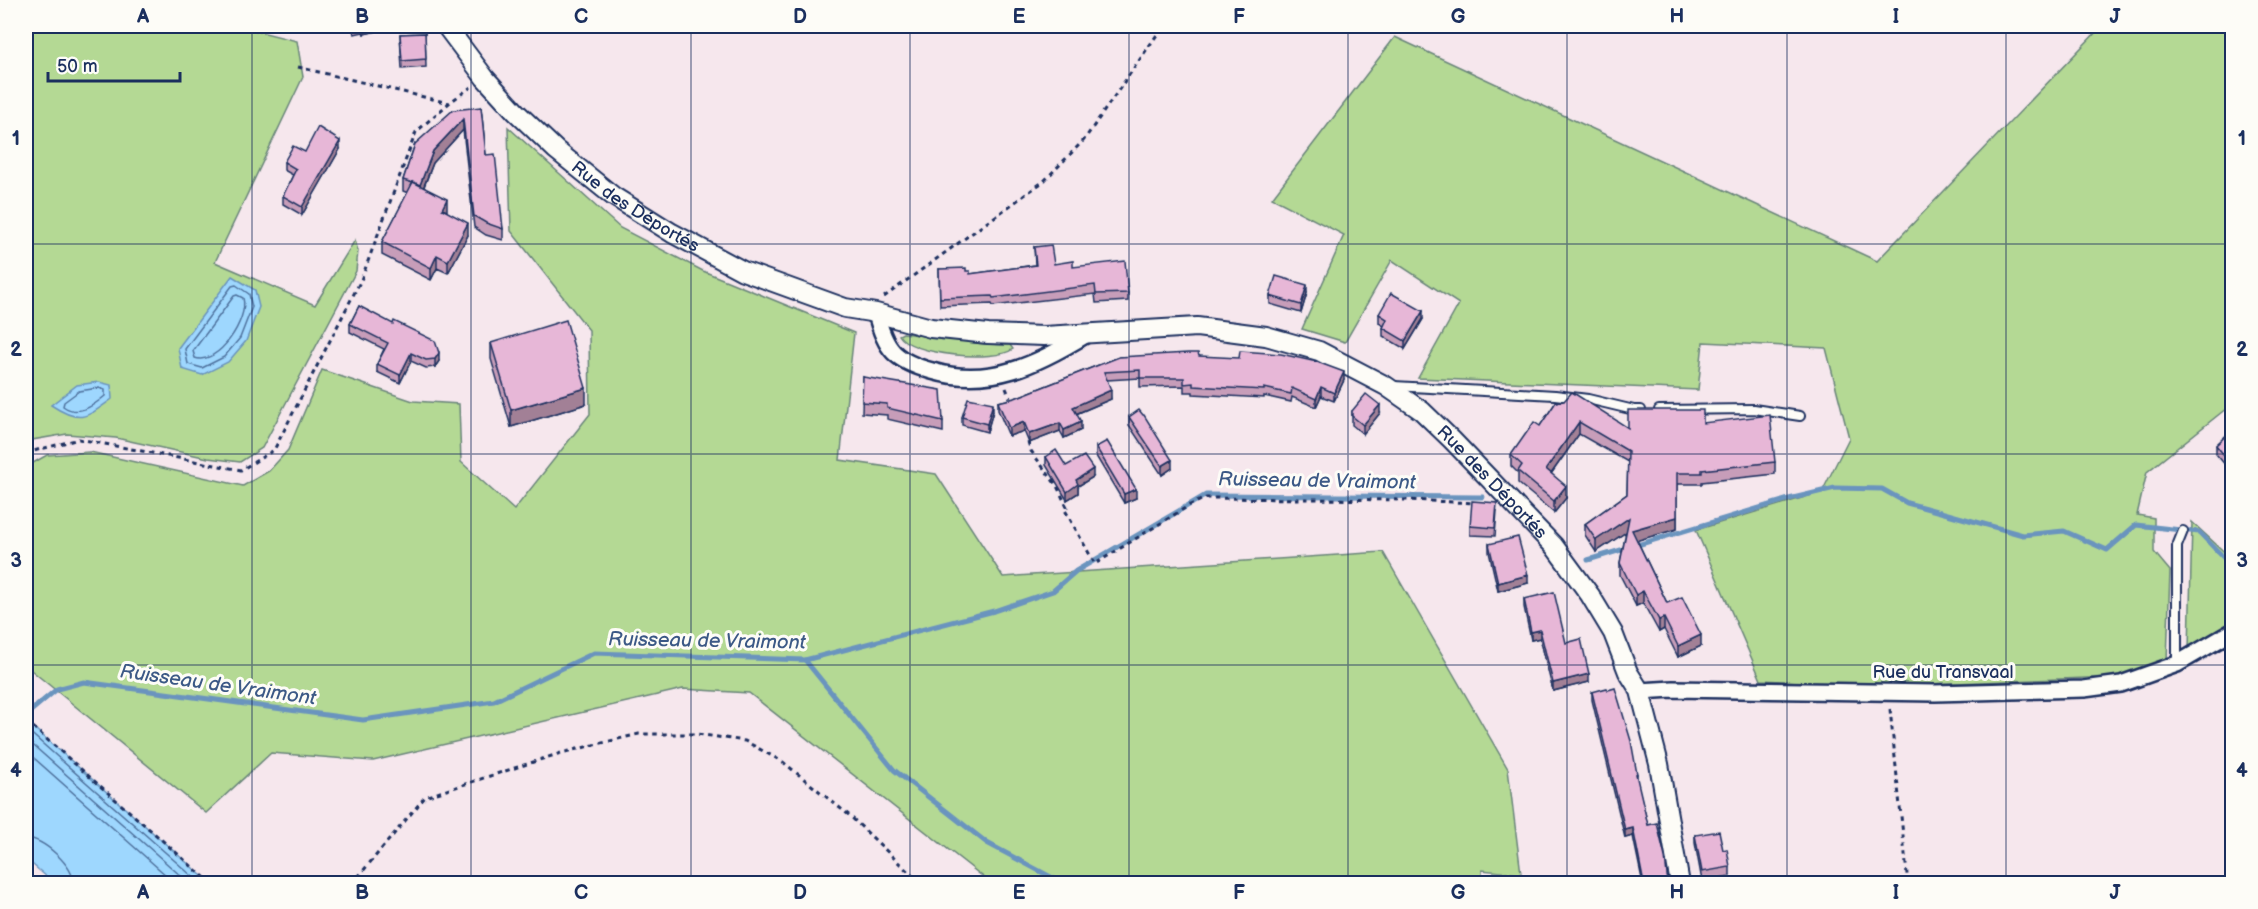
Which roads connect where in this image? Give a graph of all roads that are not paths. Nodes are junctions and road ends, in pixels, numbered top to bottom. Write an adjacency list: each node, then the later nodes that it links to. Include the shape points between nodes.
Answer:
1 (446, 26): 2 (street, Rue des Déportés, via 516,112 613,196 743,271 845,308)
2 (876, 313): 3 (street, Rue des Déportés, via 931,328 988,334); 3 (street, Rue des Déportés, via 880,331 891,350 907,364 951,377 1001,375 1036,363)
3 (1087, 334): 4 (street, Rue des Déportés, via 1197,327 1266,336 1319,351)
4 (1386, 386): 5 (lane, via 1555,395 1634,410 1754,409); 9 (street, Rue des Déportés, via 1422,411 1554,546 1613,633)
5 (1800, 416)
6 (2183, 531): 8 (lane, via 2176,546)
7 (2232, 632): 8 (street, Rue du Transvaal)
8 (2177, 664): 9 (street, Rue du Transvaal, via 2121,684 2084,689 1935,693)
9 (1640, 691): 10 (street, Rue des Déportés, via 1659,764)
10 (1680, 884)

